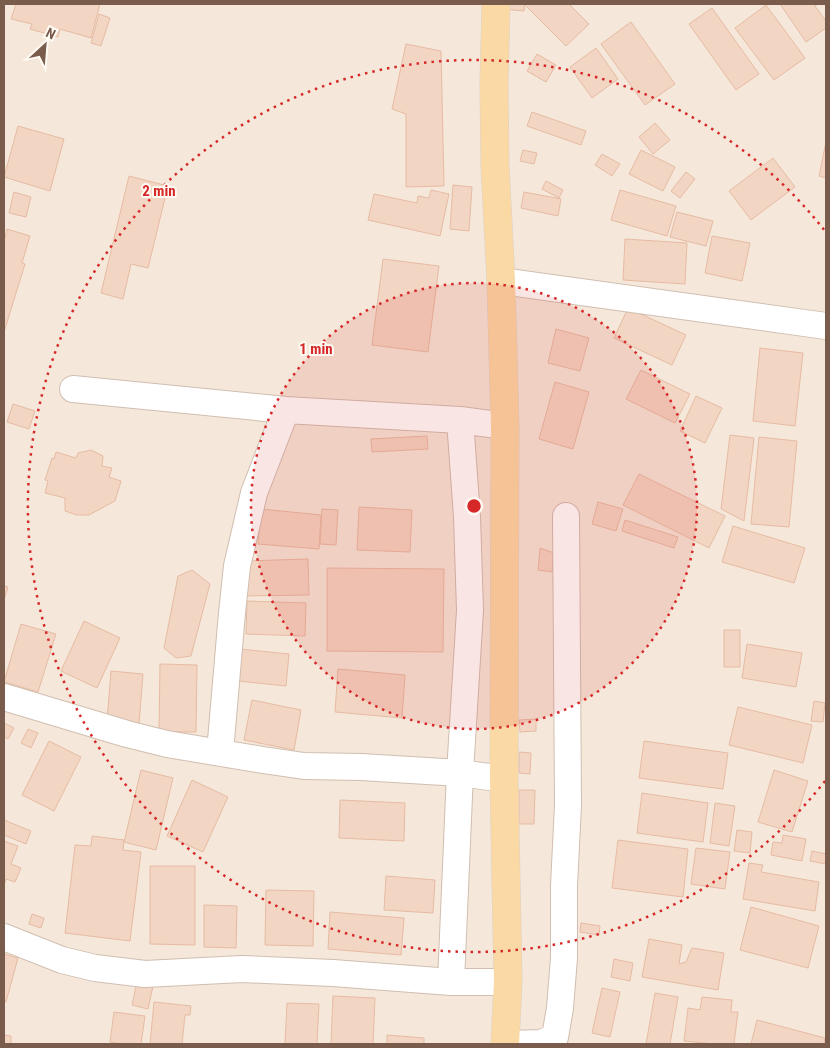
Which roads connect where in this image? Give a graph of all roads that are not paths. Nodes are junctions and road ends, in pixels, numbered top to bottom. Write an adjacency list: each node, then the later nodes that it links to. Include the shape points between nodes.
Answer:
1 (496, 4): 2 (main road, via 495,167)
2 (501, 281): 3 (street); 7 (main road)
3 (826, 326)
4 (73, 389): 5 (street)
5 (286, 410): 6 (street); 10 (street, via 254,493 237,566)
6 (460, 420): 7 (street); 11 (street, via 470,610)
7 (505, 426): 12 (main road)
8 (566, 516): 17 (street, via 568,805 560,1008 555,1037 541,1043)
9 (4, 697): 10 (street, via 127,734)
10 (220, 752): 11 (street, via 304,766)
11 (460, 773): 12 (street); 14 (street)
12 (504, 779): 15 (main road)
13 (4, 937): 14 (street, via 62,960 145,974 242,969)
14 (451, 982): 15 (street)
15 (508, 982): 16 (main road)
16 (505, 1044)
17 (511, 1044)

